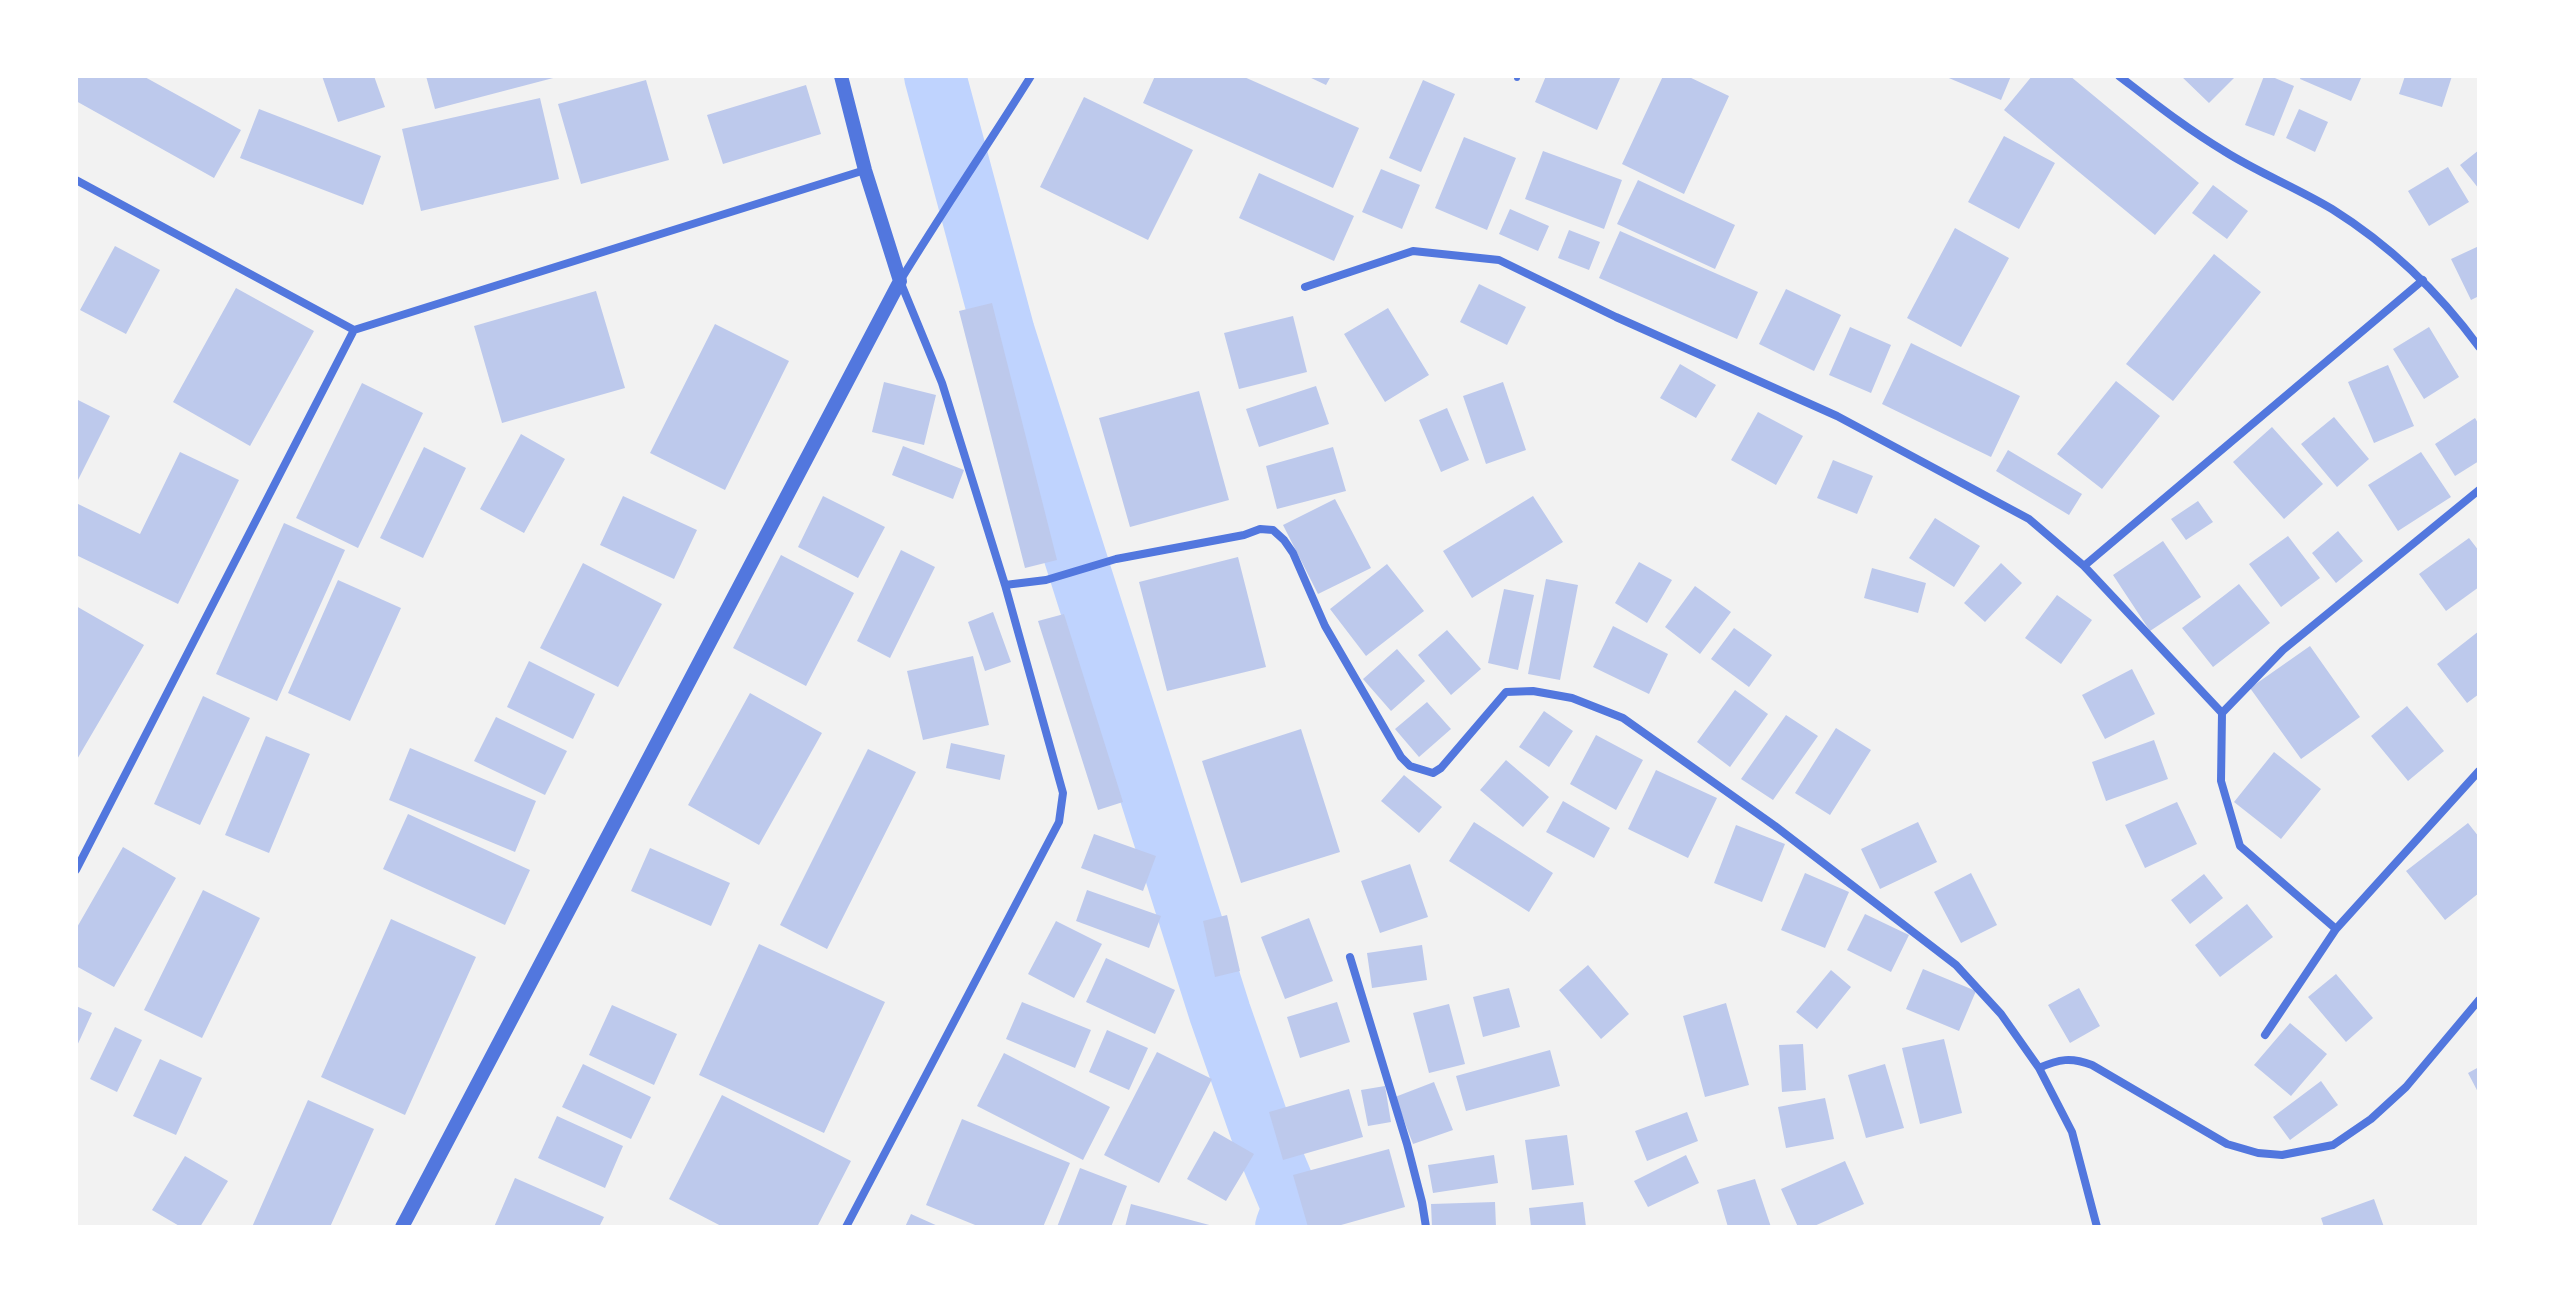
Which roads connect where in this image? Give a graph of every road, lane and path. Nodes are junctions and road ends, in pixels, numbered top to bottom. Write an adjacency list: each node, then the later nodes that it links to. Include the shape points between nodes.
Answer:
1 (841, 76): 4 (street)
2 (1031, 76): 7 (street)
3 (2119, 76): 6 (street, via 2226,153 2334,210)
4 (865, 170): 7 (street); 9 (street)
5 (76, 180): 9 (street)
6 (2423, 280): 10 (street); 12 (street)
7 (900, 281): 13 (street, via 942,383); 22 (street)
8 (1305, 287): 12 (street, via 1413,251 1499,260 1837,416 2029,519)
9 (354, 330): 16 (street)
10 (2479, 347)
11 (2479, 490): 14 (street, via 2283,650)
12 (2084, 566): 14 (street)
13 (1005, 585): 21 (street, via 1273,530 1293,553 1325,626 1410,766 1433,773 1441,768 1506,692 1572,698 1623,718 1956,965 2001,1014); 23 (street, via 1063,793 1059,822)
14 (2222, 713): 17 (street, via 2221,781 2240,846)
15 (2479, 771): 17 (street)
16 (76, 870)
17 (2336, 929): 20 (street)
18 (1350, 957): 24 (street, via 1407,1144)
19 (2479, 1000): 21 (street, via 2406,1087 2371,1119 2333,1145 2282,1155 2227,1144 2074,1058)
20 (2265, 1035)
21 (2039, 1068): 25 (street, via 2072,1132)
22 (402, 1227)
23 (846, 1227)
24 (1426, 1227)
25 (2097, 1227)

